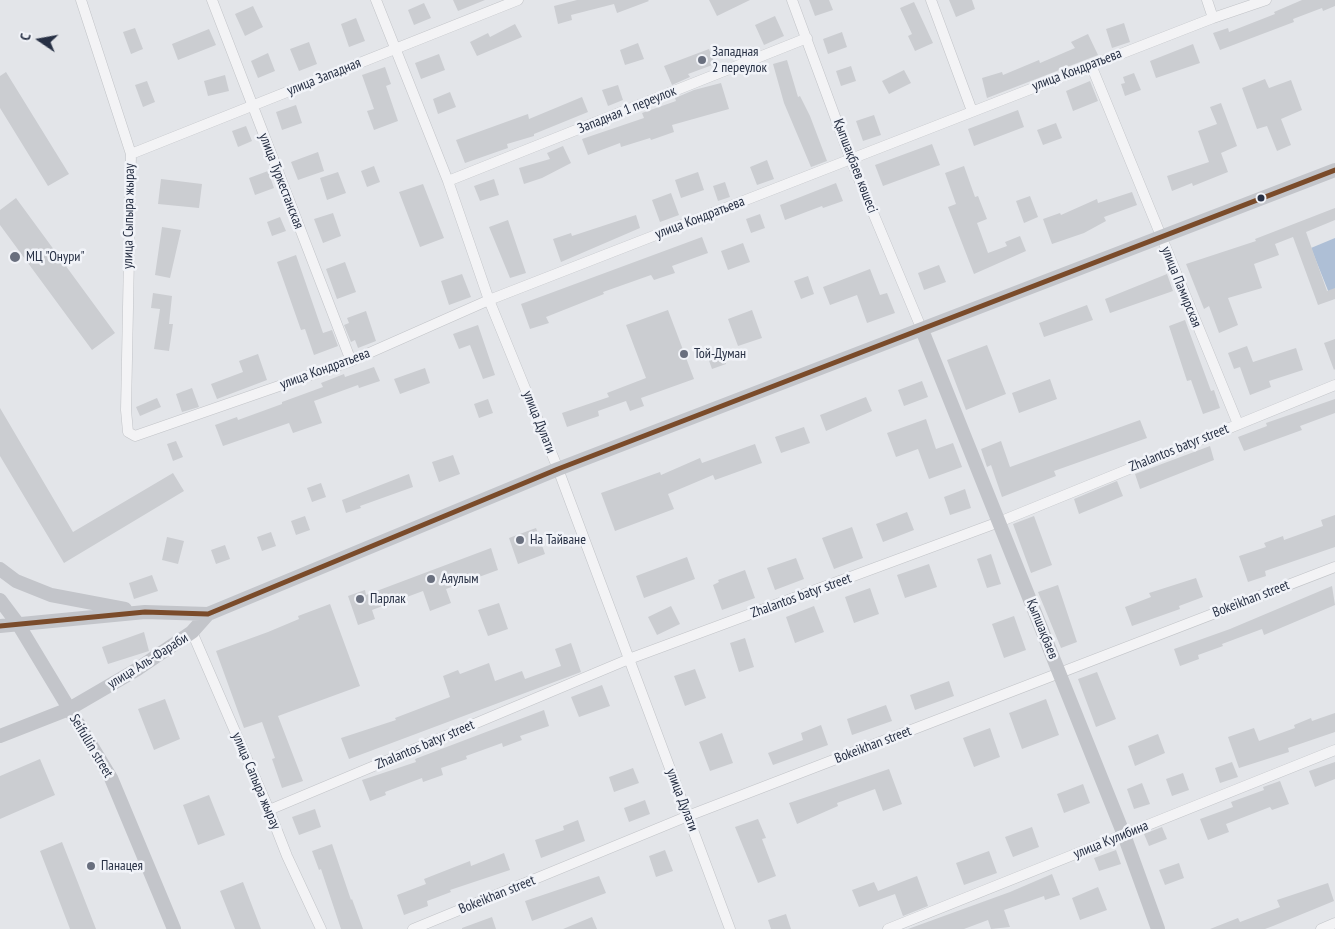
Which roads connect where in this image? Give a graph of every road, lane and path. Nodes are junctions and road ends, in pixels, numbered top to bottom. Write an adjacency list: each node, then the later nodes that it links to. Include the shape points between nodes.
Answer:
1 (81, 0): 15 (street, улица Сыпыра жырау)
2 (212, 0): 13 (street, улица Туркестанская)
3 (376, 0): 11 (street, улица Дулати)
4 (518, 0): 11 (street, улица Западная)
5 (792, 0): 10 (street, Қыпшақбаев көшесі)
6 (931, 0): 14 (street)
7 (1207, 0): 9 (street)
8 (1266, 0): 9 (street, улица Кондратьева)
9 (1213, 18): 12 (street, улица Кондратьева)
10 (807, 38): 16 (street, Қыпшақбаев көшесі); 18 (street, Западная 1 переулок)
11 (396, 47): 13 (street, улица Западная); 18 (street, улица Дулати)
12 (1091, 65): 14 (street, улица Кондратьева); 19 (street, улица Памирская)
13 (253, 106): 15 (street, улица Западная); 22 (street, улица Туркестанская)
14 (972, 112): 16 (street, улица Кондратьева)
15 (131, 154): 25 (street, улица Сыпыра жырау, via 126,410 128,432)
16 (851, 160): 20 (street, улица Кондратьева); 21 (street, Қыпшақбаев көшесі)
17 (1335, 170): 19 (main road)
18 (448, 181): 20 (street, улица Дулати)
19 (1161, 238): 21 (main road); 24 (street, улица Памирская)
20 (489, 300): 22 (street, улица Кондратьева); 26 (street, улица Дулати)
21 (922, 330): 26 (main road); 27 (main road, Қыпшақбаев)
22 (350, 361): 25 (street, улица Кондратьева)
23 (1335, 385): 24 (street, Zhalantos batyr street)
24 (1238, 424): 27 (street, Zhalantos batyr street)
25 (135, 436)
26 (558, 469): 32 (main road); 36 (street, улица Дулати)
27 (999, 522): 36 (street, Zhalantos batyr street); 37 (main road, Қыпшақбаев)
28 (1335, 567): 37 (street, Bokeikhan street)
29 (0, 568): 31 (main road, via 16,581 51,595)
30 (0, 600): 33 (main road, Seifullin street)
31 (145, 612): 32 (main road, улица Аль-Фараби); 33 (main road, улица Аль-Фараби)
32 (208, 614): 35 (main road, улица Аль-Фараби)
33 (18, 624): 34 (main road, улица Аль-Фараби); 38 (main road, Seifullin street)
34 (0, 626)
35 (192, 632): 38 (main road, улица Аль-Фараби, via 136,670); 41 (street, улица Сапыра жырау)
36 (629, 659): 41 (street, Zhalantos batyr street); 42 (street, улица Дулати)
37 (1059, 672): 42 (street, Bokeikhan street); 43 (main road, Қыпшақбаев)
38 (69, 708): 39 (main road, улица Аль-Фараби); 45 (main road, Seifullin street, via 112,778)
39 (0, 736)
40 (1335, 750): 43 (street, улица Кулибина)
41 (270, 810): 46 (street, улица Сапыра жырау, via 286,856)
42 (688, 816): 47 (street, Bokeikhan street); 48 (street, улица Дулати)
43 (1124, 835): 49 (street, улица Кулибина); 50 (main road, Қыпшақбаев)
44 (1335, 923): 51 (street)
45 (174, 929)
46 (321, 929)
47 (413, 929)
48 (730, 929)
49 (888, 929)
50 (1158, 929)
51 (1321, 929)

